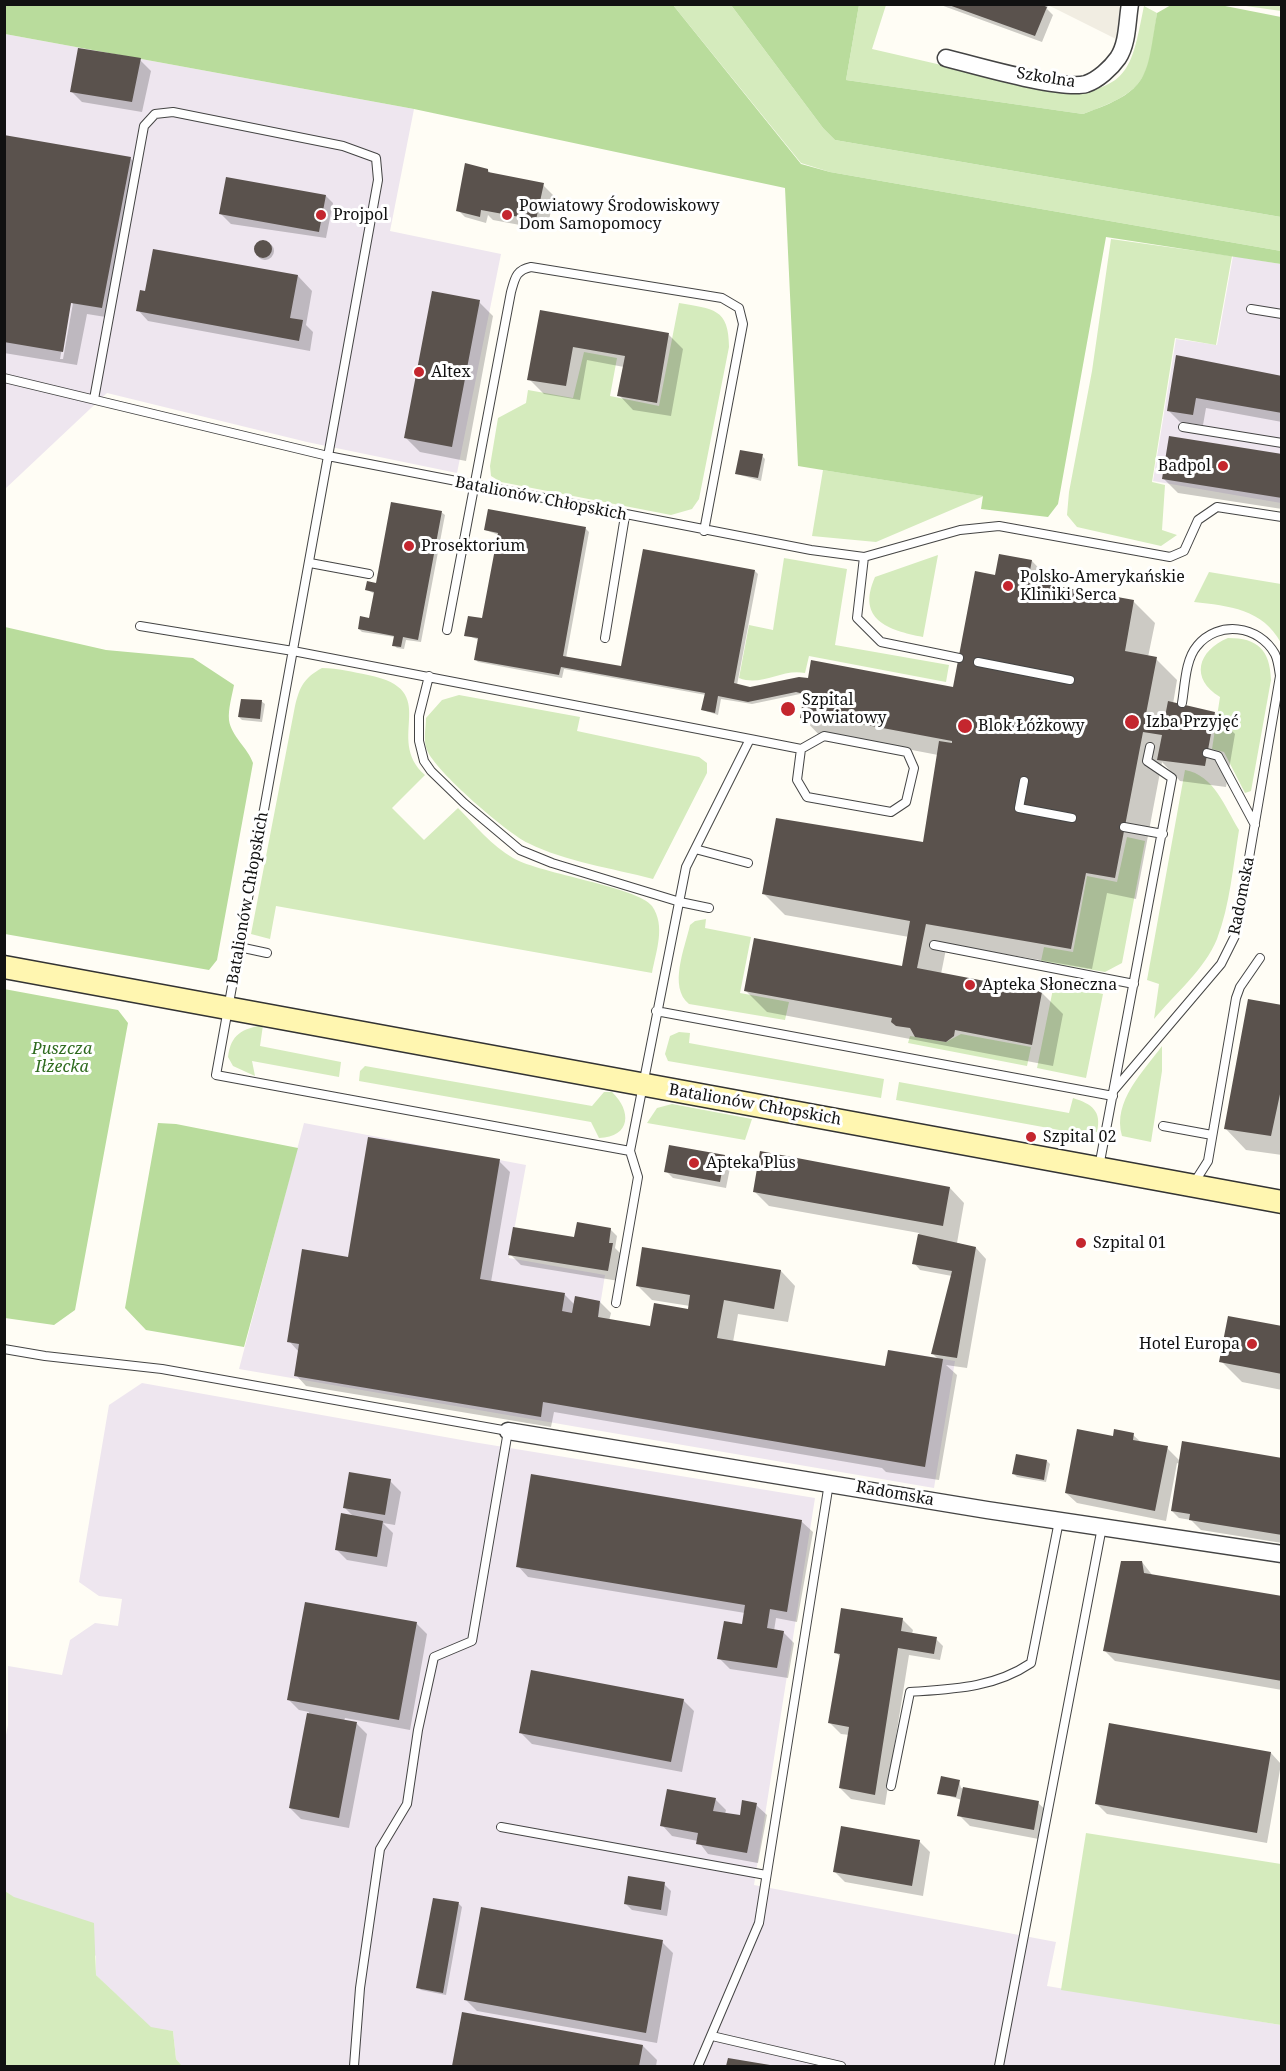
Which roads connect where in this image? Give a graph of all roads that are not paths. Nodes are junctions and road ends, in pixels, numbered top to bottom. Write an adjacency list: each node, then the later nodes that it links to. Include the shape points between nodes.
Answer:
1 (1130, 4): 2 (street, Szkolna, via 1118,57 1100,76 1085,84 1063,84)
2 (946, 58)
3 (1251, 309): 4 (lane)
4 (1281, 314)
5 (4, 378): 6 (lane)
6 (94, 399): 9 (lane); 9 (lane, via 144,126 155,114 174,112 343,146 368,153 376,158 379,168)
7 (1184, 427): 8 (lane)
8 (1281, 443)
9 (328, 456): 10 (lane, Batalionów Chłopskich); 15 (lane, Batalionów Chłopskich)
10 (475, 487): 11 (lane, Batalionów Chłopskich); 13 (lane, via 517,272 531,267 722,298 739,308 743,324); 18 (lane)
11 (625, 516): 13 (lane, Batalionów Chłopskich); 19 (lane)
12 (1281, 517): 14 (lane, Batalionów Chłopskich, via 1217,507 1198,520 1184,551 1170,557 999,526 960,530)
13 (704, 531): 14 (lane, Batalionów Chłopskich)
14 (864, 557): 21 (lane, via 857,618 882,642)
15 (310, 563): 16 (lane); 20 (lane, Batalionów Chłopskich)
16 (369, 574)
17 (140, 627): 20 (lane)
18 (447, 630)
19 (605, 638)
20 (292, 651): 23 (lane); 41 (lane, Batalionów Chłopskich)
21 (959, 658)
22 (978, 662): 25 (lane)
23 (429, 676): 27 (lane); 38 (lane, via 419,716 419,741 424,761 445,790 520,850)
24 (1281, 676): 26 (lane, Radomska, via 1276,655 1266,641 1237,628 1221,630 1195,647); 33 (lane, Radomska)
25 (1070, 680)
26 (1182, 703)
27 (750, 739): 29 (lane); 36 (lane)
28 (1149, 747): 35 (lane, via 1147,761 1172,778)
29 (801, 749): 29 (lane, via 824,736 907,752 914,768 906,802 891,812 807,797 797,780)
30 (1207, 753): 33 (lane, via 1218,756)
31 (1024, 781): 32 (lane, via 1019,808)
32 (1072, 818)
33 (1255, 825): 49 (lane, Radomska, via 1236,934 1227,954)
34 (1124, 827): 35 (lane)
35 (1162, 834): 45 (lane)
36 (695, 849): 37 (lane); 38 (lane, via 686,867)
37 (748, 863)
38 (680, 902): 39 (lane); 47 (lane)
39 (709, 908)
40 (934, 945): 45 (lane)
41 (239, 947): 42 (lane); 46 (lane, Batalionów Chłopskich)
42 (267, 953)
43 (1260, 958): 51 (lane, via 1236,998)
44 (4, 967): 46 (street, Batalionów Chłopskich)
45 (1134, 984): 49 (lane)
46 (227, 1009): 48 (street, Batalionów Chłopskich); 52 (lane, via 216,1075)
47 (656, 1011): 48 (lane); 49 (lane)
48 (641, 1085): 52 (lane); 53 (street, Batalionów Chłopskich)
49 (1113, 1093): 53 (lane)
50 (1163, 1126): 51 (lane)
51 (1212, 1135): 54 (lane, via 1208,1161)
52 (630, 1151): 56 (lane, via 638,1177)
53 (1099, 1168): 54 (street, Batalionów Chłopskich)
54 (1192, 1186): 55 (street, Batalionów Chłopskich)
55 (1281, 1202)
56 (616, 1303)
57 (4, 1349): 58 (lane, via 162,1369)
58 (508, 1431): 59 (street, Radomska); 67 (lane, via 472,1641 434,1658 407,1804 380,1849 360,1988)
59 (829, 1483): 60 (street, Radomska); 65 (lane)
60 (1059, 1521): 61 (street, Radomska); 63 (lane, via 1031,1663 1015,1675 990,1684 910,1692)
61 (1102, 1527): 62 (street, Radomska); 70 (lane)
62 (1281, 1554)
63 (891, 1786)
64 (501, 1827): 65 (lane)
65 (766, 1875): 66 (lane, via 759,1923)
66 (712, 2036): 68 (lane); 69 (lane)
67 (354, 2067)
68 (698, 2067)
69 (841, 2067)
70 (999, 2067)

